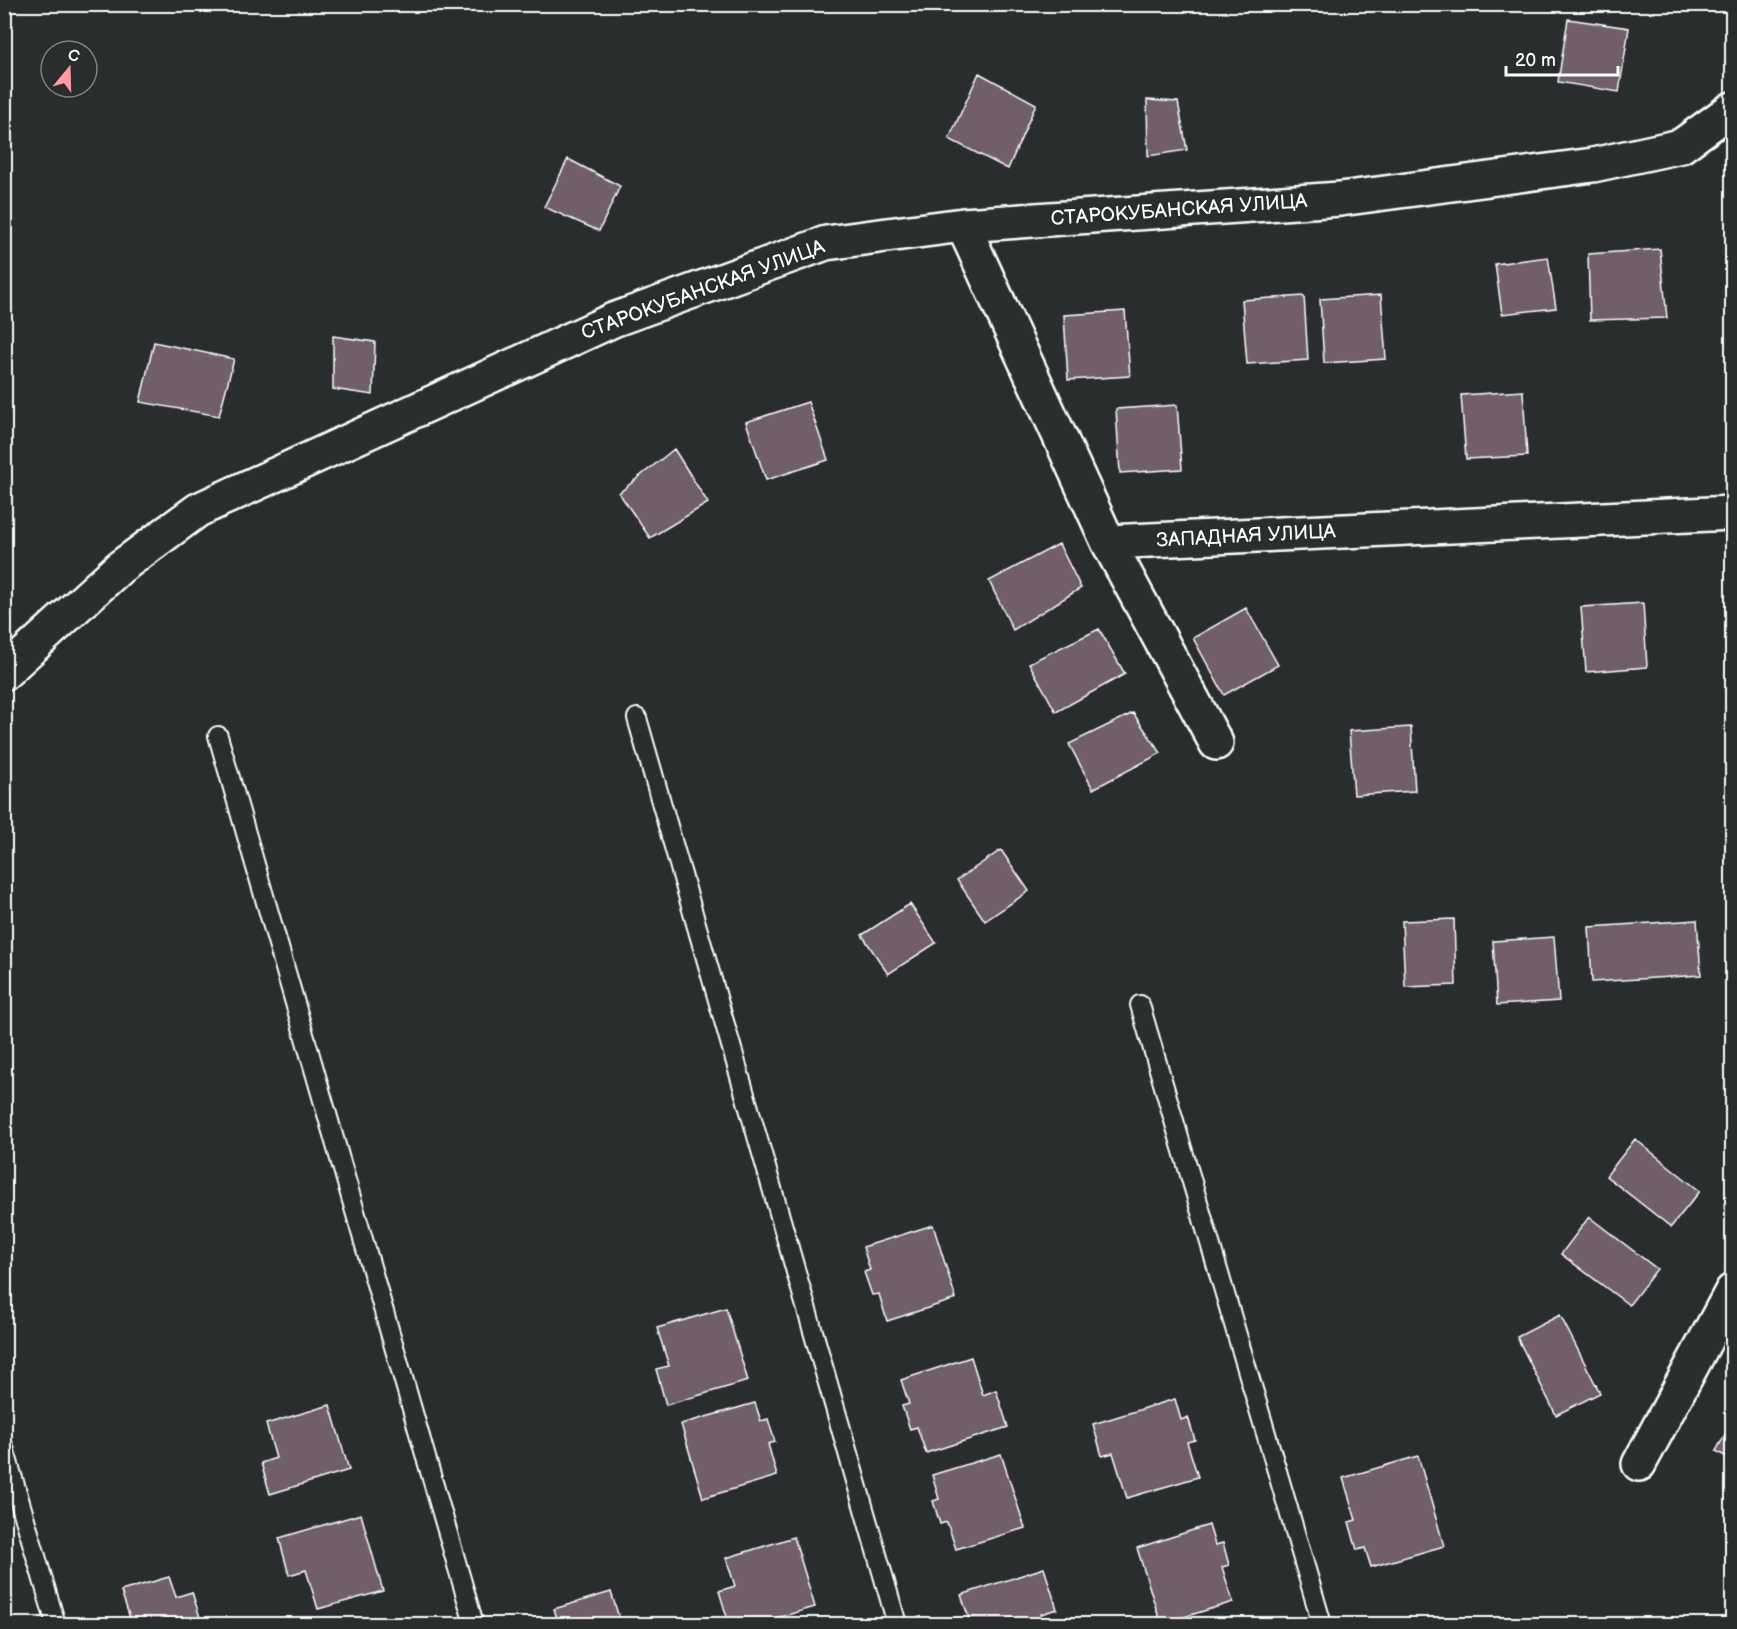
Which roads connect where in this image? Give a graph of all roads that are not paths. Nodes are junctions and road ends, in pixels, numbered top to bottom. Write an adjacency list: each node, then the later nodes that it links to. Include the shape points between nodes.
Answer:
1 (1732, 109): 2 (street, СТАРОКУБАНСКАЯ УЛИЦА, via 1681,146 1593,165 1340,199)
2 (963, 225): 4 (street); 5 (street, СТАРОКУБАНСКАЯ УЛИЦА, via 826,243 613,320 198,510 118,568)
3 (1732, 513): 4 (street, ЗАПАДНАЯ УЛИЦА)
4 (1108, 542): 8 (street)
5 (4, 673)
6 (637, 718): 15 (lane)
7 (218, 736): 14 (lane)
8 (1216, 743)
9 (1140, 1005): 16 (lane)
10 (1732, 1291): 12 (street)
11 (4, 1448): 13 (lane)
12 (1639, 1464)
13 (56, 1624)
14 (474, 1624)
15 (897, 1624)
16 (1322, 1624)

